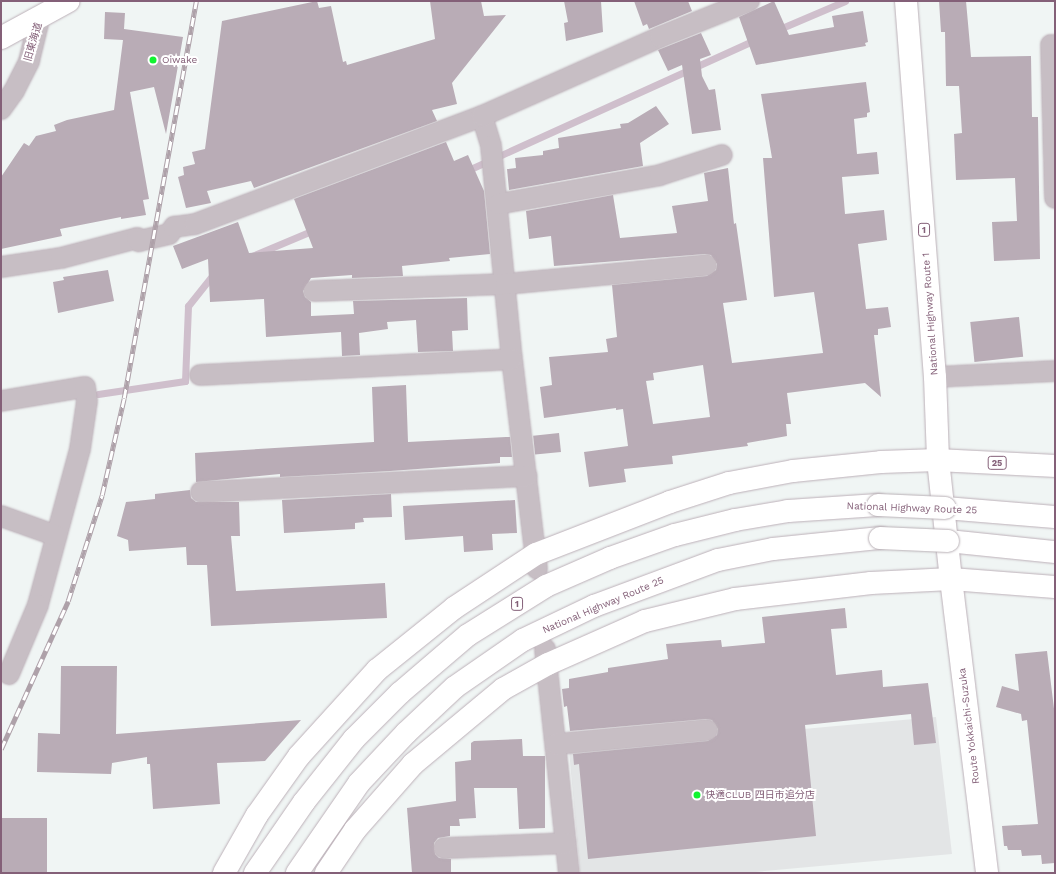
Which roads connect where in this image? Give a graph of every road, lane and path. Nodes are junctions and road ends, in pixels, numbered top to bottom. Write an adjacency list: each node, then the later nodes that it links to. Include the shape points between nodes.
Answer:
1 (69, 1): 4 (main road)
2 (749, 1): 8 (street, via 660,37)
3 (906, 1): 19 (main road, National Highway Route 1 / 1)
4 (40, 16): 5 (main road); 7 (street, 旧東海道, via 29,61 14,91)
5 (1, 38)
6 (1055, 45): 10 (street, via 1051,45)
7 (1, 109)
8 (482, 116): 11 (street, via 491,146); 13 (street, via 195,224 174,227 169,234 139,241 137,238 60,258)
9 (722, 155): 11 (street, via 660,175)
10 (1055, 198)
11 (498, 204): 14 (street)
12 (706, 265): 14 (street)
13 (1, 267)
14 (506, 284): 15 (street); 16 (street)
15 (314, 291)
16 (512, 359): 18 (street); 23 (street)
17 (1055, 371): 19 (street)
18 (200, 375)
19 (935, 377): 21 (main road, National Highway Route 1 / 1)
20 (1, 401): 27 (street, via 85,387 87,401 80,449)
21 (938, 460): 22 (main road, 25); 29 (main road, via 881,462 793,471 729,483 603,526); 30 (main road, National Highway Route 1 / 1)
22 (1055, 466)
23 (527, 476): 24 (street); 29 (street)
24 (201, 492)
25 (1, 516): 27 (street)
26 (1055, 517): 39 (main road, National Highway Route 25 / 1, bridge, via 944,508 837,506 735,520 675,535 610,558 546,586 468,635 400,693 350,745 304,802)
27 (57, 536): 33 (street, via 38,605)
28 (1055, 552): 40 (main road, National Highway Route 25, bridge, via 948,541 880,538 773,549 718,560 607,601 523,640 455,687 406,733 359,783)
29 (537, 561): 38 (main road, via 454,608 377,670 299,756 257,816)
30 (951, 579): 31 (main road); 32 (main road, via 870,583 791,591 687,609); 43 (main road, Route Yokkaichi-Suzuka)
31 (1055, 587)
32 (547, 656): 35 (street); 41 (main road, via 502,689 413,764 355,830)
33 (9, 674)
34 (707, 730): 35 (street)
35 (556, 744): 36 (street)
36 (566, 843): 37 (street); 42 (street)
37 (444, 848)
38 (224, 873)
39 (255, 873)
40 (297, 873)
41 (326, 873)
42 (570, 873)
43 (987, 873)

